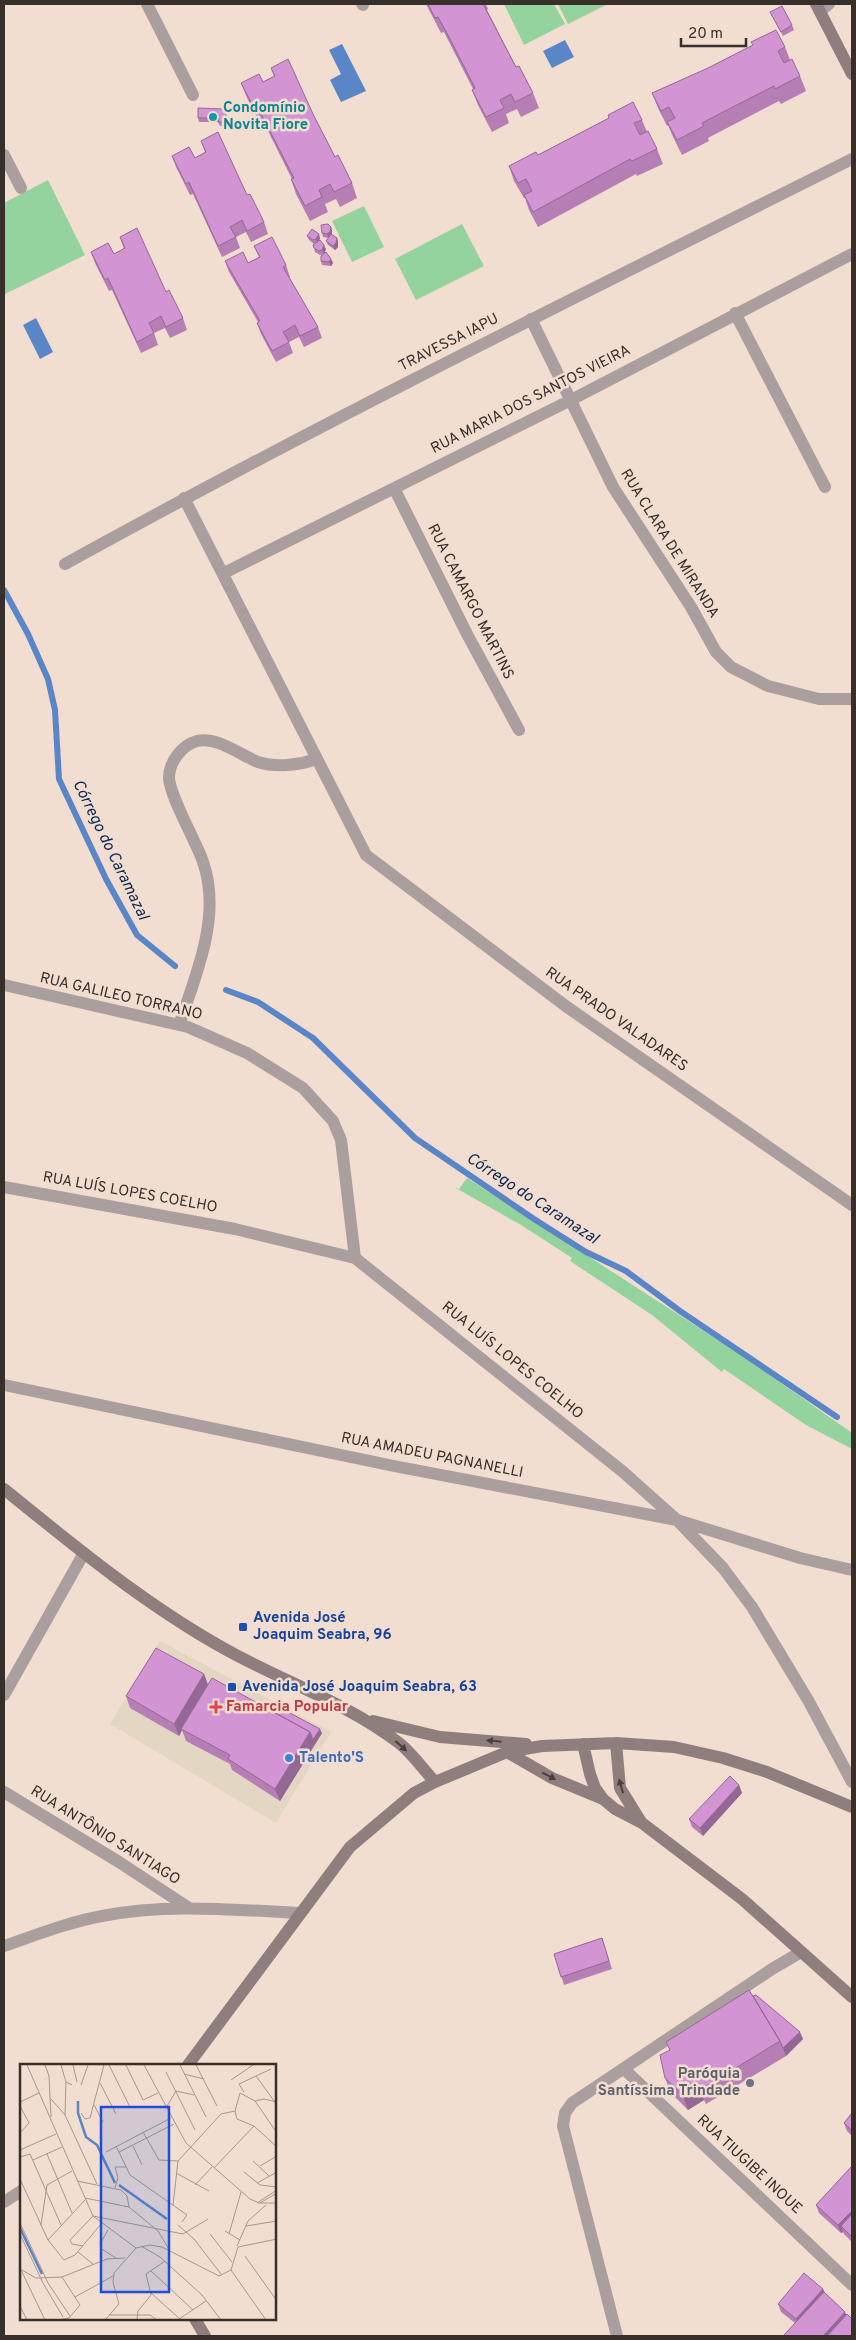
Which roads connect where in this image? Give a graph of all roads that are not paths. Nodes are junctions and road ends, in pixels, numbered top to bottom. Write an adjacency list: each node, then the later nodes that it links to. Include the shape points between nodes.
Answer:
1 (147, 4): 4 (street)
2 (822, 6): 3 (main road)
3 (852, 74)
4 (194, 95)
5 (4, 155): 7 (street)
6 (852, 159): 10 (street, TRAVESSA IAPU)
7 (21, 188)
8 (852, 254): 9 (street, RUA MARIA DOS SANTOS VIEIRA)
9 (735, 313): 11 (street, RUA MARIA DOS SANTOS VIEIRA); 12 (street)
10 (531, 319): 11 (street, RUA CLARA DE MIRANDA); 14 (street, TRAVESSA IAPU)
11 (571, 400): 13 (street, RUA MARIA DOS SANTOS VIEIRA); 17 (street, RUA CLARA DE MIRANDA, via 613,487 691,607 716,652 731,667 768,686 818,699)
12 (825, 487)
13 (394, 488): 16 (street, RUA MARIA DOS SANTOS VIEIRA); 18 (street, RUA CAMARGO MARTINS)
14 (184, 498): 15 (street, TRAVESSA IAPU); 16 (street)
15 (65, 564)
16 (224, 573): 19 (street)
17 (852, 699)
18 (518, 730)
19 (317, 758): 21 (street, via 289,765 259,762 220,744 197,741 184,748 171,765 170,785 203,862 208,878 209,901 201,958); 23 (street, RUA PRADO VALADARES, via 366,854 568,1007)
20 (4, 985): 21 (street, RUA GALILEO TORRANO)
21 (179, 1025): 24 (street, RUA GALILEO TORRANO, via 213,1037 279,1072 303,1088 333,1121 342,1140)
22 (4, 1187): 24 (street, RUA LUÍS LOPES COELHO, via 235,1230)
23 (852, 1205)
24 (355, 1258): 27 (street, RUA LUÍS LOPES COELHO, via 622,1471)
25 (4, 1385): 27 (street, RUA AMADEU PAGNANELLI, via 394,1466)
26 (4, 1489): 28 (main road)
27 (677, 1520): 29 (street, RUA AMADEU PAGNANELLI, via 800,1558); 37 (street, RUA LUÍS LOPES COELHO, via 723,1568 752,1606)
28 (84, 1554): 30 (street); 31 (main road, via 225,1649)
29 (852, 1570)
30 (4, 1695)
31 (361, 1718): 34 (main road, one-way to 31, via 440,1737); 36 (main road, one-way to 36, via 400,1743)
32 (616, 1743): 33 (main road); 40 (main road, via 674,1747 723,1758 767,1772); 41 (main road, one-way to 32, via 620,1788)
33 (583, 1744): 34 (main road); 39 (main road, via 592,1781)
34 (542, 1746): 35 (main road)
35 (507, 1752): 36 (main road); 39 (main road, one-way to 39, via 552,1778)
36 (435, 1782): 43 (main road, via 414,1793 350,1847)
37 (852, 1782)
38 (4, 1792): 42 (street, RUA ANTÔNIO SANTIAGO)
39 (604, 1799): 41 (main road, via 615,1809)
40 (852, 1807)
41 (642, 1823): 45 (main road, via 742,1899)
42 (188, 1908): 43 (street); 44 (street, via 103,1916)
43 (300, 1913): 47 (main road)
44 (4, 1946)
45 (801, 1952): 46 (main road); 48 (street)
46 (852, 1997)
47 (189, 2064)
48 (624, 2069): 51 (street, RUA TIUGIBE INOUE); 54 (street, via 572,2103 565,2113 564,2126)
49 (20, 2192): 50 (street)
50 (4, 2202)
51 (852, 2285)
52 (195, 2320): 53 (main road)
53 (205, 2336)
54 (617, 2336)

